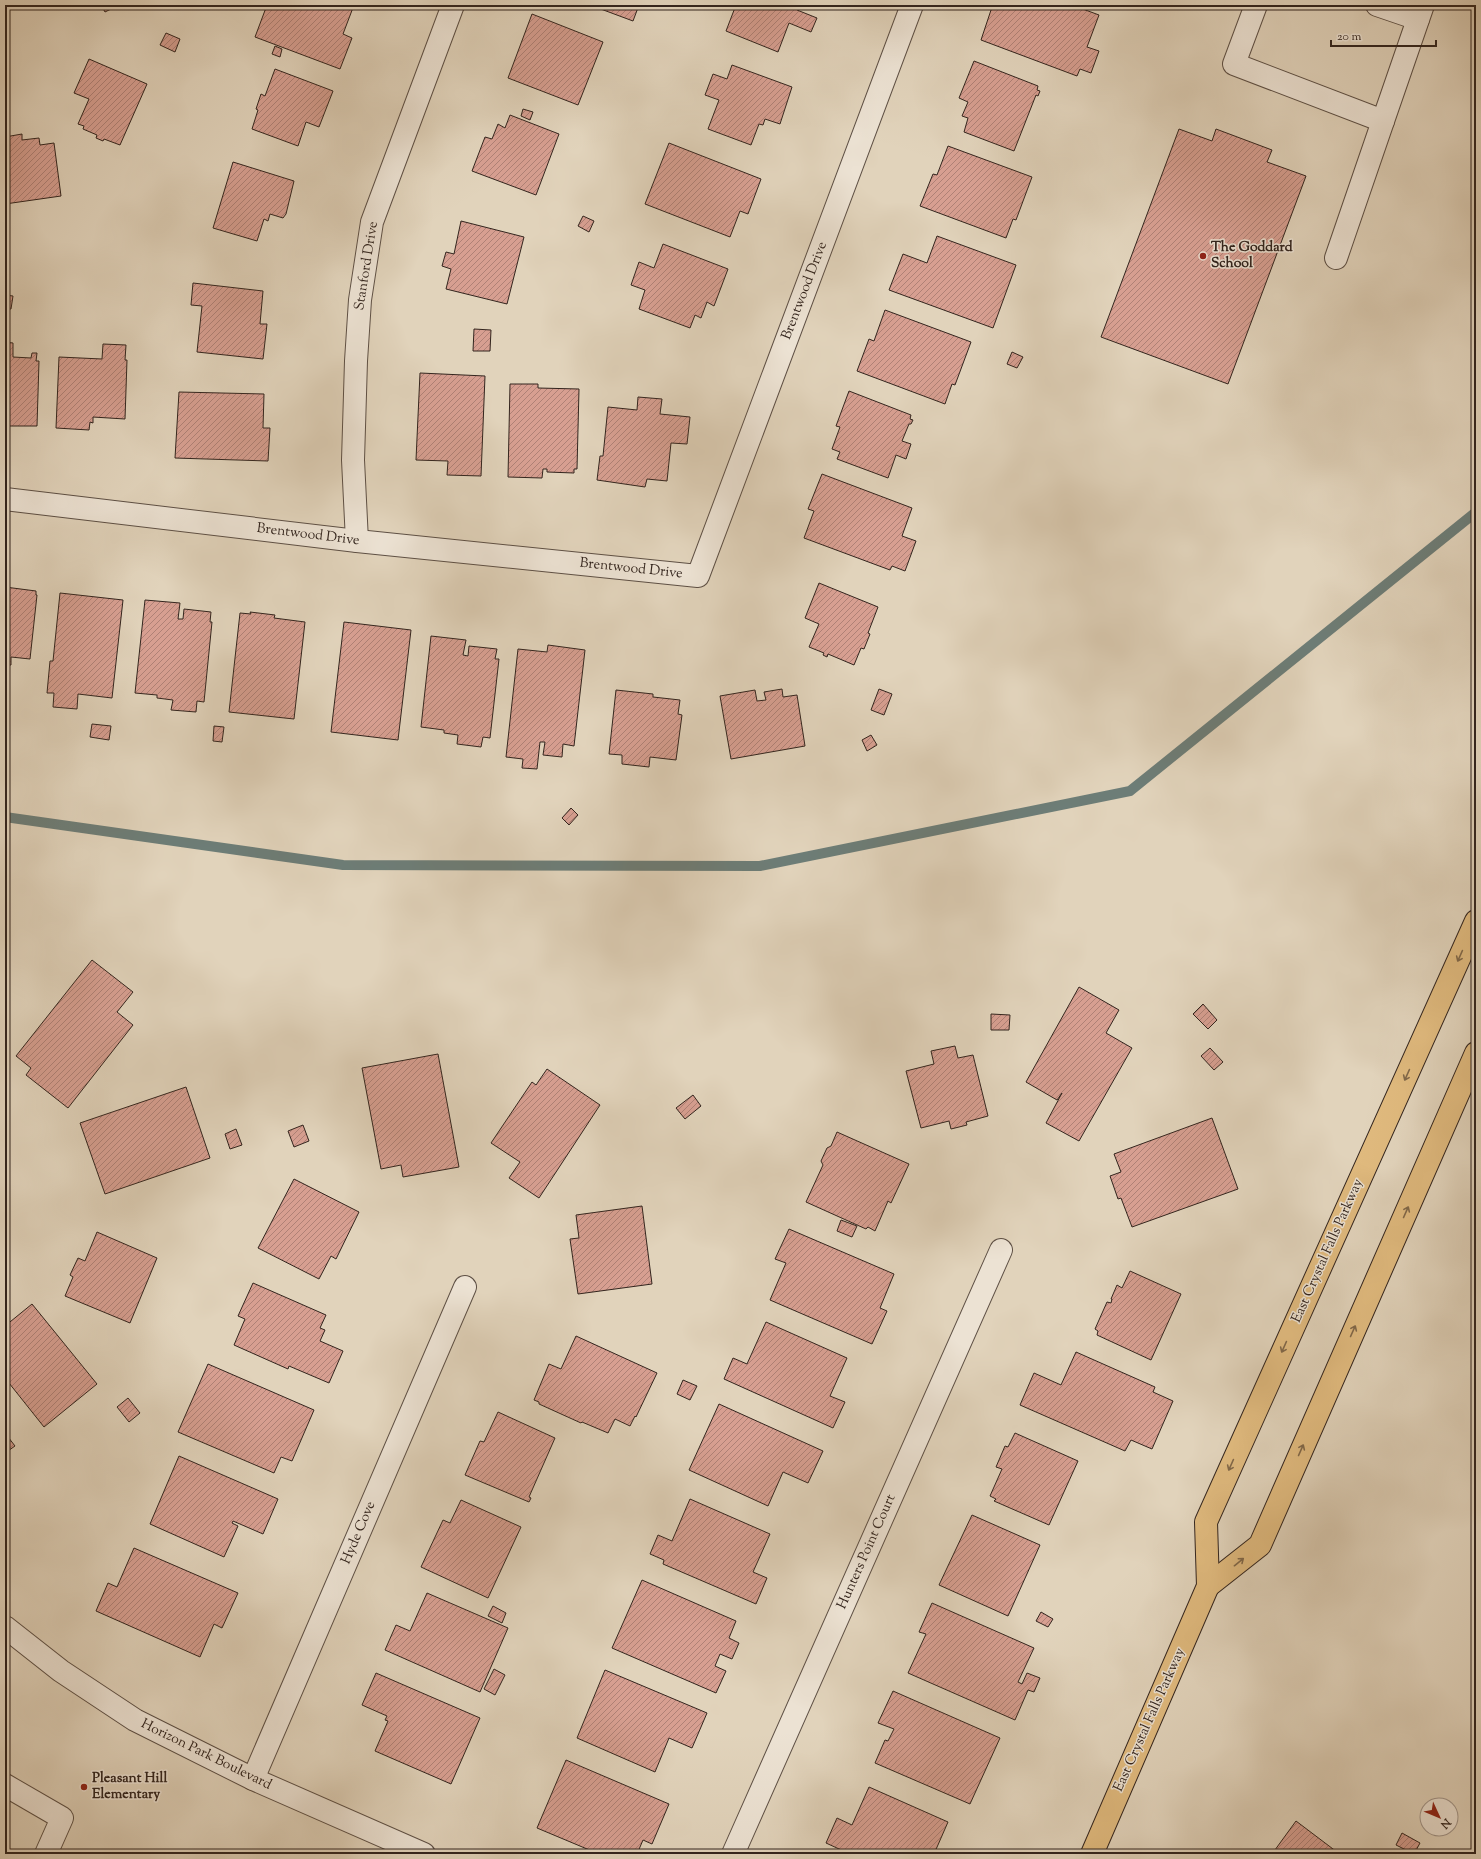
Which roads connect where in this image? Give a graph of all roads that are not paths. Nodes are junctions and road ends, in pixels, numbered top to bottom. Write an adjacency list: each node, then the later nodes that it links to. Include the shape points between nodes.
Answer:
1 (452, 5): 9 (street, Stanford Drive, via 372,222 360,300 356,361 353,460)
2 (912, 5): 9 (street, Brentwood Drive, via 698,576)
3 (1256, 5): 6 (street, via 1234,64)
4 (1378, 5): 5 (street)
5 (1421, 12): 6 (street)
6 (1383, 121): 7 (street)
7 (1336, 258)
8 (5, 499): 9 (street, Brentwood Drive)
9 (357, 541)
10 (1476, 921): 14 (main road, East Crystal Falls Parkway, one-way to 14, via 1206,1522)
11 (1476, 1053): 14 (main road, East Crystal Falls Parkway, one-way to 11, via 1260,1545)
12 (1001, 1250): 20 (street, Hunters Point Court)
13 (465, 1288): 16 (street, Hyde Cove)
14 (1208, 1586): 21 (main road, East Crystal Falls Parkway)
15 (5, 1627): 16 (street, Horizon Park Boulevard, via 61,1671 135,1720)
16 (253, 1779): 19 (street, Horizon Park Boulevard)
17 (5, 1785): 18 (street, via 62,1818)
18 (46, 1854)
19 (424, 1854)
20 (733, 1854)
21 (1092, 1854)

